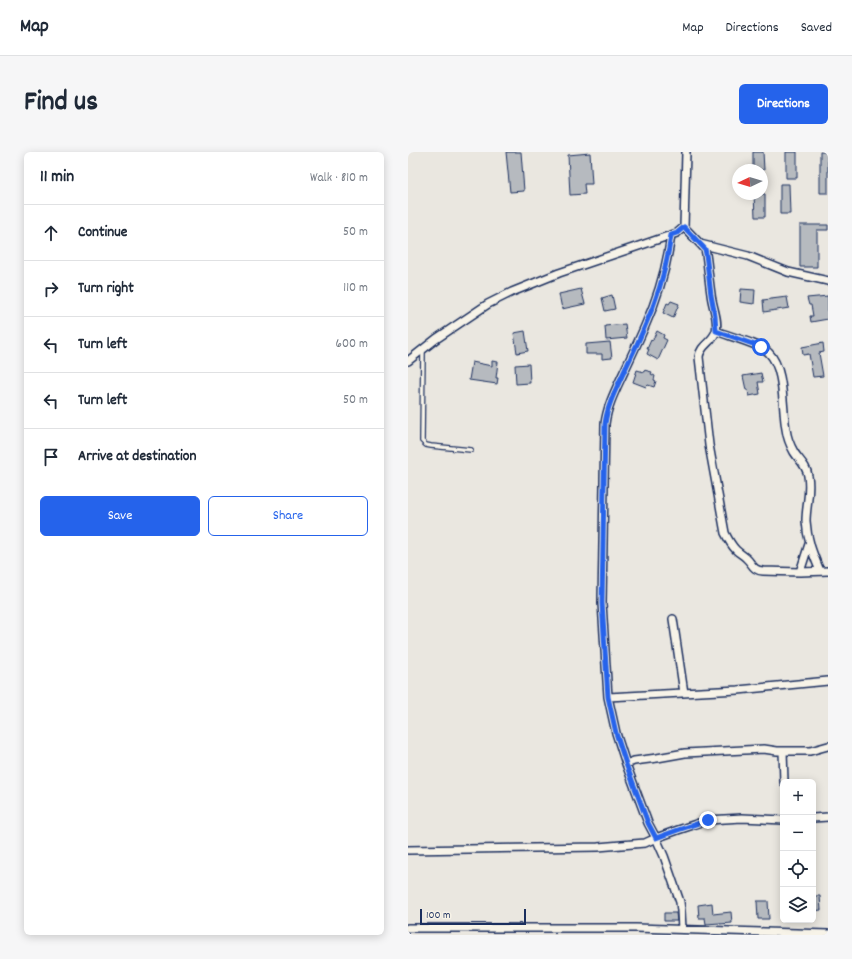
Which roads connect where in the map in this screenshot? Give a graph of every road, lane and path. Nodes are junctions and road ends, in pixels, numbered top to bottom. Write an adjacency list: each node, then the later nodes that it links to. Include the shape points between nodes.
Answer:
1 (686, 152): 2 (street)
2 (684, 227): 3 (street); 4 (street)
3 (671, 235): 7 (street, via 559,273 512,292 488,304); 17 (street, via 658,291 606,416 602,603)
4 (700, 244): 5 (street, via 748,256 788,272); 6 (street, via 706,254)
5 (828, 281)
6 (716, 331): 10 (street, via 761,347 774,358 781,383 788,440 808,475 806,520); 13 (street, via 713,338 700,351 700,357 708,445 725,533 736,550 746,557 753,568 763,572)
7 (423, 349): 8 (street); 9 (lane, via 422,441 431,446)
8 (408, 361)
9 (470, 450)
10 (809, 544): 11 (street); 13 (street)
11 (820, 571): 12 (street); 13 (street)
12 (828, 571)
13 (800, 572)
14 (673, 619): 16 (street)
15 (828, 681): 16 (street)
16 (684, 693): 17 (street)
17 (608, 697): 20 (street)
18 (828, 746): 19 (street, via 810,751)
19 (783, 751): 20 (street, via 764,749 685,753); 21 (street)
20 (626, 764): 25 (street)
21 (784, 779)
22 (828, 817): 23 (street)
23 (816, 818)
24 (780, 820): 25 (street, via 708,820)
25 (656, 838): 26 (street, via 639,844 598,847); 28 (street, via 680,902)
26 (408, 850)
27 (408, 928): 28 (street)
28 (682, 929): 29 (street)
29 (828, 934)

